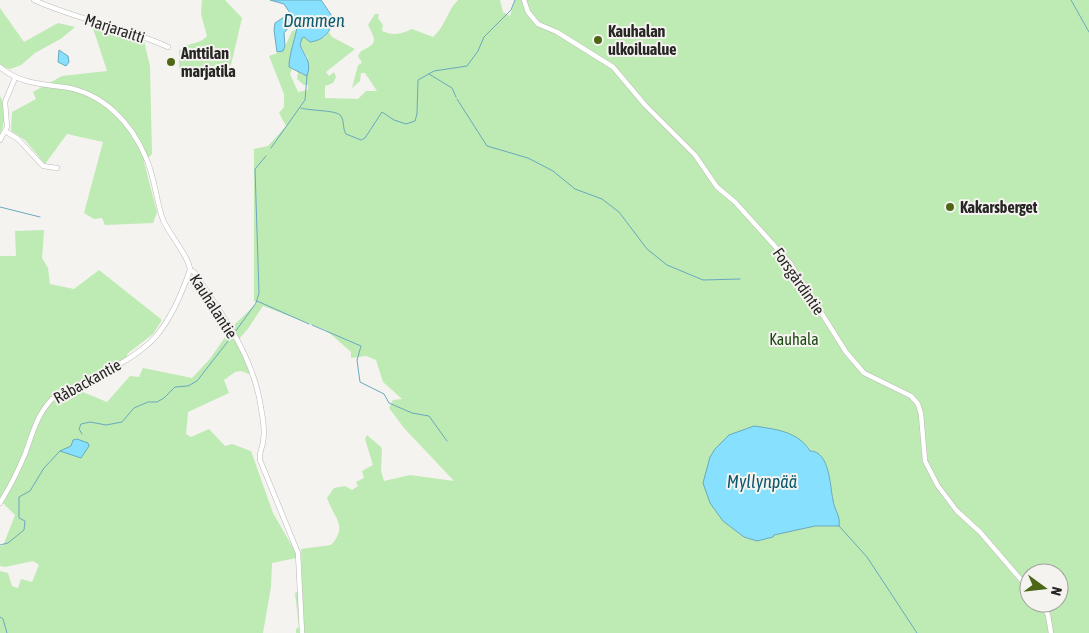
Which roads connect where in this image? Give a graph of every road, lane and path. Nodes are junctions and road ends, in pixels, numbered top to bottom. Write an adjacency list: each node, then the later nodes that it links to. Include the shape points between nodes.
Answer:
1 (34, 0): 3 (street, Marjaraitti, via 60,12 104,23)
2 (524, 0): 11 (street, Forsgårdintie, via 528,12 538,24 557,32 612,67 695,155 718,187 790,263 846,352 864,373 911,396 918,404 922,414 925,461 938,486)
3 (168, 47)
4 (0, 67): 5 (street, Kauhalantie)
5 (15, 78): 6 (street, via 5,102 8,118); 9 (street, Kauhalantie, via 44,86 82,90 110,106 133,134 146,158 164,221)
6 (5, 131): 7 (street); 8 (street, via 18,139 43,166)
7 (0, 140)
8 (57, 168)
9 (190, 270): 10 (street, Råbackantie, via 169,318 156,336 128,358 52,399 44,408); 13 (street, Kauhalantie, via 228,323 254,378 264,429 260,460 298,553)
10 (0, 503)
11 (1019, 577)
12 (1047, 613): 14 (street)
13 (302, 633)
14 (1051, 633)

